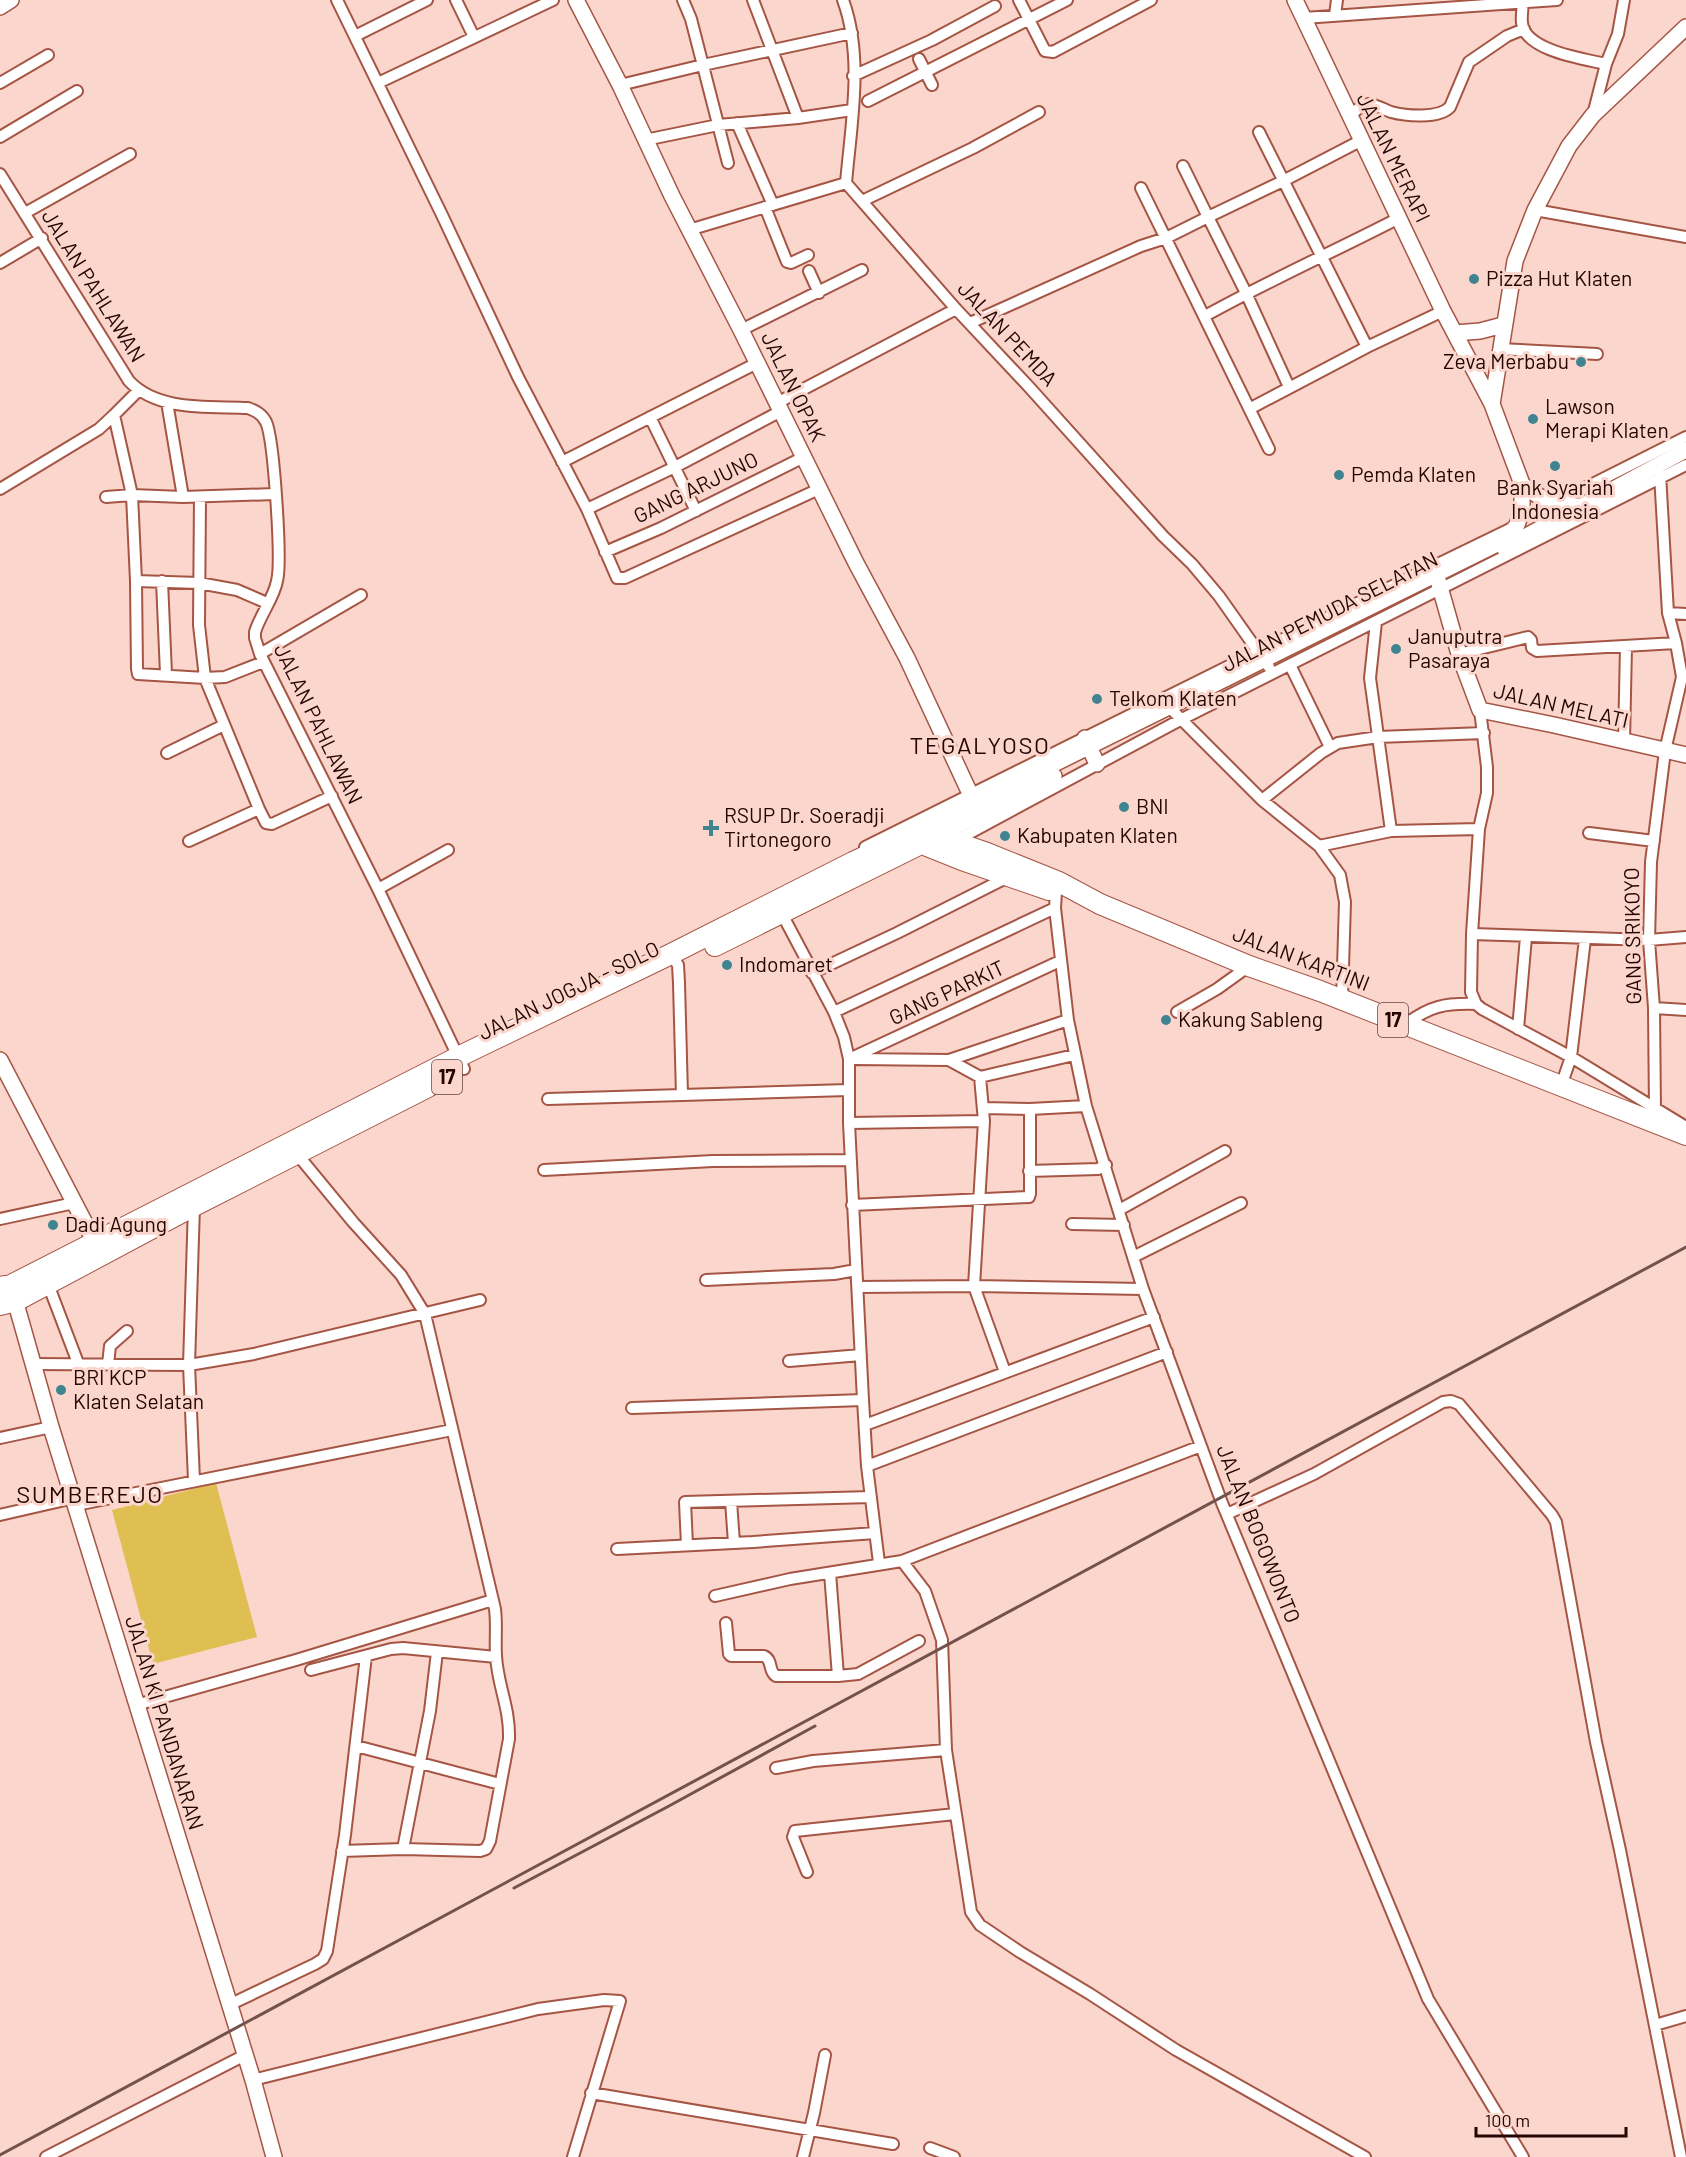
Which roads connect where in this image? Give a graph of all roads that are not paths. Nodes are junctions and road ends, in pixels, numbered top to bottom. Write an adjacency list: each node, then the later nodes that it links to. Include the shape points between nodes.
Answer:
1 (11, 0): 22 (main road)
2 (337, 0): 29 (street)
3 (427, 0): 29 (street)
4 (456, 0): 30 (street)
5 (552, 0): 30 (street)
6 (576, 0): 41 (main road, JALAN OPAK)
7 (683, 0): 34 (street)
8 (753, 0): 31 (street)
9 (843, 0): 28 (street)
10 (1019, 0): 24 (street)
11 (1067, 0): 24 (street)
12 (1151, 0): 18 (street)
13 (1295, 0): 25 (main road, JALAN MERAPI)
14 (1337, 0): 23 (street)
15 (1557, 0): 17 (street)
16 (1624, 0): 35 (street)
17 (1523, 2): 19 (street); 27 (street)
18 (1132, 4): 24 (street, via 1050,52 1045,52)
19 (1461, 4): 20 (street)
20 (1405, 5): 23 (street)
21 (995, 6): 37 (street)
22 (0, 7)
23 (1335, 15): 25 (street)
24 (1029, 18): 36 (street)
25 (1304, 18): 46 (main road, JALAN MERAPI)
26 (1686, 27): 47 (main road)
27 (1524, 29): 35 (street, via 1546,49); 46 (street, via 1469,62 1446,111 1400,114 1368,104)
28 (852, 33): 31 (street); 37 (street)
29 (355, 36): 39 (street)
30 (474, 36): 39 (street)
31 (774, 50): 34 (street); 48 (street)
32 (48, 55): 38 (street)
33 (919, 59): 36 (street)
34 (703, 64): 41 (street); 50 (street)
35 (1606, 64): 47 (street)
36 (925, 71): 40 (street); 43 (street)
37 (854, 76): 44 (street)
38 (0, 83)
39 (378, 83): 102 (street)
40 (932, 85)
41 (620, 86): 53 (main road, JALAN OPAK)
42 (77, 91): 52 (street)
43 (868, 101)
44 (852, 110): 48 (street); 60 (street)
45 (1039, 112): 62 (street)
46 (1350, 115): 54 (main road, JALAN MERAPI)
47 (1593, 115): 64 (main road, via 1569,146)
48 (798, 117): 49 (street)
49 (737, 123): 50 (street); 63 (street)
50 (718, 125): 53 (street); 56 (street)
51 (1258, 132): 59 (street)
52 (0, 137)
53 (645, 140): 68 (main road, JALAN OPAK)
54 (1362, 140): 59 (street); 67 (main road, JALAN MERAPI)
55 (130, 154): 65 (street)
56 (728, 163)
57 (1183, 166): 66 (street)
58 (0, 174): 65 (street, JALAN PAHLAWAN)
59 (1283, 181): 66 (street); 73 (street)
60 (846, 183): 62 (street, JALAN PEMDA); 63 (street)
61 (1141, 188): 71 (street)
62 (862, 201): 79 (street, JALAN PEMDA)
63 (769, 206): 68 (street); 72 (street, via 784,259 791,263)
64 (1535, 210): 69 (street); 83 (main road, via 1515,261)
65 (25, 213): 70 (street, JALAN PAHLAWAN)
66 (1208, 218): 71 (street); 78 (street)
67 (1399, 218): 73 (street); 80 (main road, JALAN MERAPI)
68 (689, 230): 84 (main road, JALAN OPAK)
69 (1686, 237)
70 (42, 238): 74 (street); 91 (street, JALAN PAHLAWAN)
71 (1166, 238): 81 (street); 82 (street)
72 (808, 255)
73 (1322, 258): 78 (street); 86 (street)
74 (0, 263)
75 (862, 270): 77 (street)
76 (809, 271): 77 (street)
77 (819, 293): 84 (street)
78 (1246, 293): 81 (street); 90 (street)
79 (956, 309): 82 (street, JALAN PEMDA); 94 (street)
80 (1443, 311): 85 (main road, JALAN MERAPI); 86 (street)
81 (1205, 316): 95 (street)
82 (970, 323): 134 (street, JALAN PEMDA, via 1192,564)
83 (1503, 325): 85 (main road); 87 (main road)
84 (741, 330): 89 (main road, JALAN OPAK)
85 (1455, 333): 93 (main road, JALAN MERAPI)
86 (1367, 347): 90 (street)
87 (1499, 349): 88 (street); 93 (main road)
88 (1597, 354)
89 (757, 363): 94 (main road, JALAN OPAK); 97 (street)
90 (1289, 387): 95 (street)
91 (138, 391): 92 (street, JALAN PAHLAWAN); 96 (street)
92 (167, 402): 109 (street, JALAN PAHLAWAN, via 248,408 258,413 267,425); 113 (street)
93 (1492, 404): 106 (main road, JALAN MERAPI)
94 (779, 407): 101 (main road, JALAN OPAK); 104 (street)
95 (1251, 408): 99 (street)
96 (114, 416): 107 (street); 110 (street)
97 (650, 417): 102 (street); 104 (street)
98 (1686, 437): 114 (street)
99 (1269, 448)
100 (1686, 450): 105 (main road, JALAN PEMUDA SELATAN)
101 (804, 457): 108 (main road, JALAN OPAK); 117 (street, GANG ARJUNO)
102 (562, 462): 116 (street)
103 (1686, 465): 105 (street)
104 (675, 467): 116 (street); 117 (street)
105 (1660, 471): 115 (main road, JALAN PEMUDA SELATAN); 122 (street); 126 (street)
106 (1522, 484): 114 (main road); 118 (main road, via 1522,510)
107 (0, 489)
108 (819, 489): 119 (street, via 620,579); 152 (main road, JALAN OPAK, via 926,698)
109 (275, 494): 111 (street); 125 (street, JALAN PAHLAWAN, via 279,569)
110 (132, 495): 112 (street); 113 (street); 120 (street)
111 (200, 496): 113 (street); 123 (street)
112 (106, 497)
113 (183, 497)
114 (1553, 503): 115 (main road)
115 (1582, 506): 122 (main road, JALAN PEMUDA SELATAN)
116 (587, 509): 119 (street)
117 (696, 511): 119 (street, GANG ARJUNO)
118 (1517, 525): 122 (main road, JALAN PEMUDA SELATAN, via 1505,540); 131 (street)
119 (605, 552)
120 (136, 581): 121 (street); 135 (street, via 138,673)
121 (162, 581): 123 (street); 135 (street)
122 (1439, 581): 128 (street); 131 (main road, JALAN PEMUDA SELATAN); 132 (main road, JALAN MELATI)
123 (199, 584): 125 (street, via 237,590); 137 (street)
124 (361, 595): 133 (street)
125 (267, 603): 133 (street, JALAN PAHLAWAN, via 255,632)
126 (1668, 613): 127 (street); 129 (street)
127 (1686, 614)
128 (1376, 621): 131 (street); 142 (street, via 1370,678)
129 (1676, 643): 130 (street); 136 (street)
130 (1626, 646): 132 (street, via 1537,651 1528,637); 143 (street)
131 (1292, 650): 134 (main road, JALAN PEMUDA SELATAN); 139 (street); 144 (street)
132 (1459, 654): 138 (main road, JALAN MELATI)
133 (261, 658): 137 (street, via 225,677); 150 (street, JALAN PAHLAWAN)
134 (1264, 659): 139 (main road, JALAN PEMUDA SELATAN); 145 (street)
135 (166, 674): 137 (street)
136 (1684, 677): 146 (street, GANG SRIKOYO)
137 (205, 678): 140 (street)
138 (1480, 710): 141 (street); 143 (main road, JALAN MELATI)
139 (1175, 714): 145 (main road, JALAN PEMUDA SELATAN); 151 (street)
140 (224, 725): 147 (street); 153 (street)
141 (1484, 733): 142 (street); 154 (street, via 1487,794)
142 (1378, 737): 144 (street); 155 (street)
143 (1624, 742): 146 (main road, JALAN MELATI)
144 (1330, 747): 151 (street)
145 (1092, 751): 149 (main road, JALAN PEMUDA SELATAN); 157 (street)
146 (1665, 751): 148 (main road, JALAN MELATI); 159 (street, GANG SRIKOYO)
147 (167, 753)
148 (1686, 755)
149 (1049, 767): 152 (main road, JALAN PEMUDA SELATAN); 152 (street)
150 (332, 796): 153 (street, via 272,824 266,823); 164 (street, JALAN PAHLAWAN)
151 (1262, 800): 160 (street)
152 (974, 804): 157 (main road, JALAN PEMUDA SELATAN); 162 (street, via 867,845)
153 (259, 809): 158 (street)
154 (1479, 829): 155 (street); 168 (street)
155 (1391, 831): 160 (street)
156 (1588, 833): 159 (street)
157 (933, 840): 162 (highway, JALAN JOGJA - SOLO / 17); 163 (highway, JALAN KARTINI / 17); 166 (highway, JALAN KARTINI / 17, via 987,853 1059,882); 167 (highway, JALAN JOGJA - SOLO / 17)
158 (189, 841)
159 (1654, 841): 172 (street, GANG SRIKOYO)
160 (1319, 846): 177 (street, via 1340,875 1343,887)
161 (448, 850): 164 (street)
162 (853, 862): 173 (highway, JALAN JOGJA - SOLO / 17)
163 (1008, 877): 165 (highway, JALAN KARTINI / 17); 176 (street)
164 (378, 889): 191 (street, JALAN PAHLAWAN)
165 (1055, 900): 166 (highway, JALAN KARTINI / 17); 174 (street, JALAN BOGOWONTO); 181 (street)
166 (1100, 904): 175 (highway, JALAN KARTINI / 17)
167 (782, 914): 173 (highway, JALAN JOGJA - SOLO / 17); 176 (street)
168 (1472, 934): 169 (street); 178 (street, via 1471,992)
169 (1526, 937): 171 (street); 185 (street)
170 (1686, 937): 172 (street)
171 (1585, 939): 172 (street); 187 (street)
172 (1649, 940): 179 (street, GANG SRIKOYO)
173 (674, 959): 191 (highway, JALAN JOGJA - SOLO / 17); 195 (street)
174 (1060, 961): 183 (street, JALAN BOGOWONTO); 188 (street, GANG PARKIT)
175 (1249, 966): 177 (highway, JALAN KARTINI / 17); 182 (street)
176 (812, 973): 181 (street)
177 (1342, 1000): 184 (highway, JALAN KARTINI / 17)
178 (1476, 1004): 184 (street, via 1429,1008); 185 (street)
179 (1654, 1008): 180 (street); 200 (street, GANG SRIKOYO)
180 (1686, 1010)
181 (834, 1012): 188 (street)
182 (1177, 1012)
183 (1068, 1020): 186 (street, JALAN BOGOWONTO); 190 (street)
184 (1405, 1025): 193 (highway, JALAN KARTINI / 17)
185 (1518, 1029): 187 (street)
186 (1074, 1055): 192 (street); 197 (street, JALAN BOGOWONTO)
187 (1571, 1057): 193 (street); 200 (street)
188 (851, 1059): 190 (street); 194 (street)
189 (0, 1060): 212 (main road)
190 (949, 1060): 192 (street)
191 (462, 1063): 206 (highway, JALAN JOGJA - SOLO / 17); 220 (highway, JALAN JOGJA - SOLO / 17)
192 (980, 1077): 198 (street)
193 (1561, 1086): 200 (highway, JALAN KARTINI / 17)
194 (848, 1090): 195 (street); 202 (street)
195 (682, 1095): 196 (street)
196 (548, 1099)
197 (1086, 1106): 199 (street); 208 (street, JALAN BOGOWONTO)
198 (984, 1108): 199 (street); 201 (street)
199 (1030, 1109): 210 (street)
200 (1654, 1114): 203 (street); 204 (highway, JALAN KARTINI / 17)
201 (984, 1121): 202 (street); 211 (street)
202 (849, 1124): 207 (street)
203 (1686, 1127)
204 (1686, 1135)
205 (1225, 1151): 216 (street)
206 (297, 1154): 214 (highway, JALAN JOGJA - SOLO / 17); 230 (street, via 401,1275)
207 (851, 1160): 209 (street, via 712,1161); 215 (street)
208 (1106, 1166): 210 (street); 216 (street, JALAN BOGOWONTO)
209 (544, 1170)
210 (1029, 1172): 211 (street, via 1029,1197)
211 (979, 1200): 215 (street); 225 (street)
212 (74, 1203): 217 (street); 220 (main road)
213 (1241, 1203): 221 (street)
214 (194, 1206): 220 (highway, JALAN JOGJA - SOLO / 17); 239 (street)
215 (852, 1206): 222 (street)
216 (1119, 1210): 219 (street, JALAN BOGOWONTO)
217 (0, 1219)
218 (1072, 1224): 219 (street)
219 (1124, 1225): 221 (street, JALAN BOGOWONTO)
220 (98, 1249): 224 (highway, JALAN JOGJA - SOLO / 17); 228 (highway, JALAN JOGJA - SOLO / 17)
221 (1133, 1257): 227 (street, JALAN BOGOWONTO)
222 (856, 1270): 223 (street); 226 (street)
223 (706, 1280)
224 (48, 1284): 228 (highway, JALAN JOGJA - SOLO / 17); 236 (street)
225 (974, 1286): 226 (street); 227 (street); 240 (street)
226 (858, 1287): 234 (street)
227 (1143, 1289): 231 (street, JALAN BOGOWONTO)
228 (7, 1294): 237 (main road, JALAN KI PANDANARAN)
229 (480, 1300): 230 (street)
230 (425, 1314): 239 (street); 245 (street)
231 (1154, 1317): 233 (street, JALAN BOGOWONTO); 240 (street)
232 (127, 1332): 238 (street, via 110,1346)
233 (1167, 1352): 247 (street, JALAN BOGOWONTO); 248 (street)
234 (861, 1355): 235 (street); 241 (street)
235 (789, 1361)
236 (78, 1363): 237 (street); 238 (street)
237 (33, 1364): 244 (main road, JALAN KI PANDANARAN)
238 (108, 1364): 239 (street)
239 (189, 1365): 249 (street)
240 (1005, 1372): 243 (street)
241 (863, 1400): 242 (street); 243 (street)
242 (632, 1407)
243 (865, 1425): 248 (street)
244 (51, 1427): 246 (street); 251 (main road, JALAN KI PANDANARAN)
245 (452, 1430): 249 (street); 263 (street)
246 (0, 1438)
247 (1201, 1446): 253 (street, JALAN BOGOWONTO); 259 (street)
248 (867, 1466): 250 (street)
249 (194, 1480): 251 (street)
250 (871, 1497): 252 (street); 255 (street)
251 (75, 1501): 254 (street); 271 (main road, JALAN KI PANDANARAN)
252 (731, 1501): 256 (street); 257 (street, via 685,1502)
253 (1227, 1514): 283 (street, via 1314,1474 1443,1402 1459,1404 1556,1522 1596,1742); 297 (street, JALAN BOGOWONTO, via 1428,1999)
254 (0, 1515)
255 (875, 1533): 256 (street); 260 (street)
256 (734, 1543): 257 (street)
257 (687, 1545): 258 (street)
258 (617, 1549)
259 (902, 1561): 260 (street); 273 (street, via 925,1591 942,1640)
260 (879, 1563): 261 (street)
261 (830, 1573): 262 (street); 270 (street)
262 (715, 1596)
263 (493, 1600): 268 (street); 271 (street)
264 (726, 1623): 270 (street, via 731,1656 764,1656 770,1660 774,1675 780,1677)
265 (919, 1641): 270 (street, via 858,1674)
266 (437, 1652): 267 (street, via 403,1648); 268 (street); 274 (street)
267 (366, 1656): 269 (street); 272 (street)
268 (496, 1657): 276 (street, via 510,1725)
269 (311, 1670)
270 (838, 1676)
271 (136, 1704): 281 (main road, JALAN KI PANDANARAN)
272 (356, 1746): 274 (street); 279 (street)
273 (946, 1750): 275 (street, via 813,1761); 277 (street)
274 (419, 1762): 276 (street); 278 (street)
275 (776, 1768)
276 (500, 1784): 278 (street, via 486,1849)
277 (955, 1814): 280 (street, via 795,1831 793,1837); 296 (street, via 971,1912 980,1925 1176,2050)
278 (403, 1849): 279 (street)
279 (342, 1851): 281 (street, via 323,1959)
280 (807, 1872)
281 (229, 2005): 284 (main road, JALAN KI PANDANARAN)
282 (1686, 2016): 283 (street)
283 (1655, 2025): 298 (street)
284 (245, 2055): 286 (main road, JALAN KI PANDANARAN); 291 (street)
285 (825, 2055): 288 (street)
286 (253, 2080): 287 (street, via 538,2009 620,2001); 292 (main road, JALAN KI PANDANARAN)
287 (591, 2093): 288 (street); 293 (street)
288 (810, 2129): 289 (street); 294 (street)
289 (893, 2144)
290 (930, 2148): 295 (street)
291 (46, 2157)
292 (274, 2157)
293 (573, 2157)
294 (803, 2157)
295 (954, 2157)
296 (1365, 2157)
297 (1523, 2157)
298 (1681, 2157)

